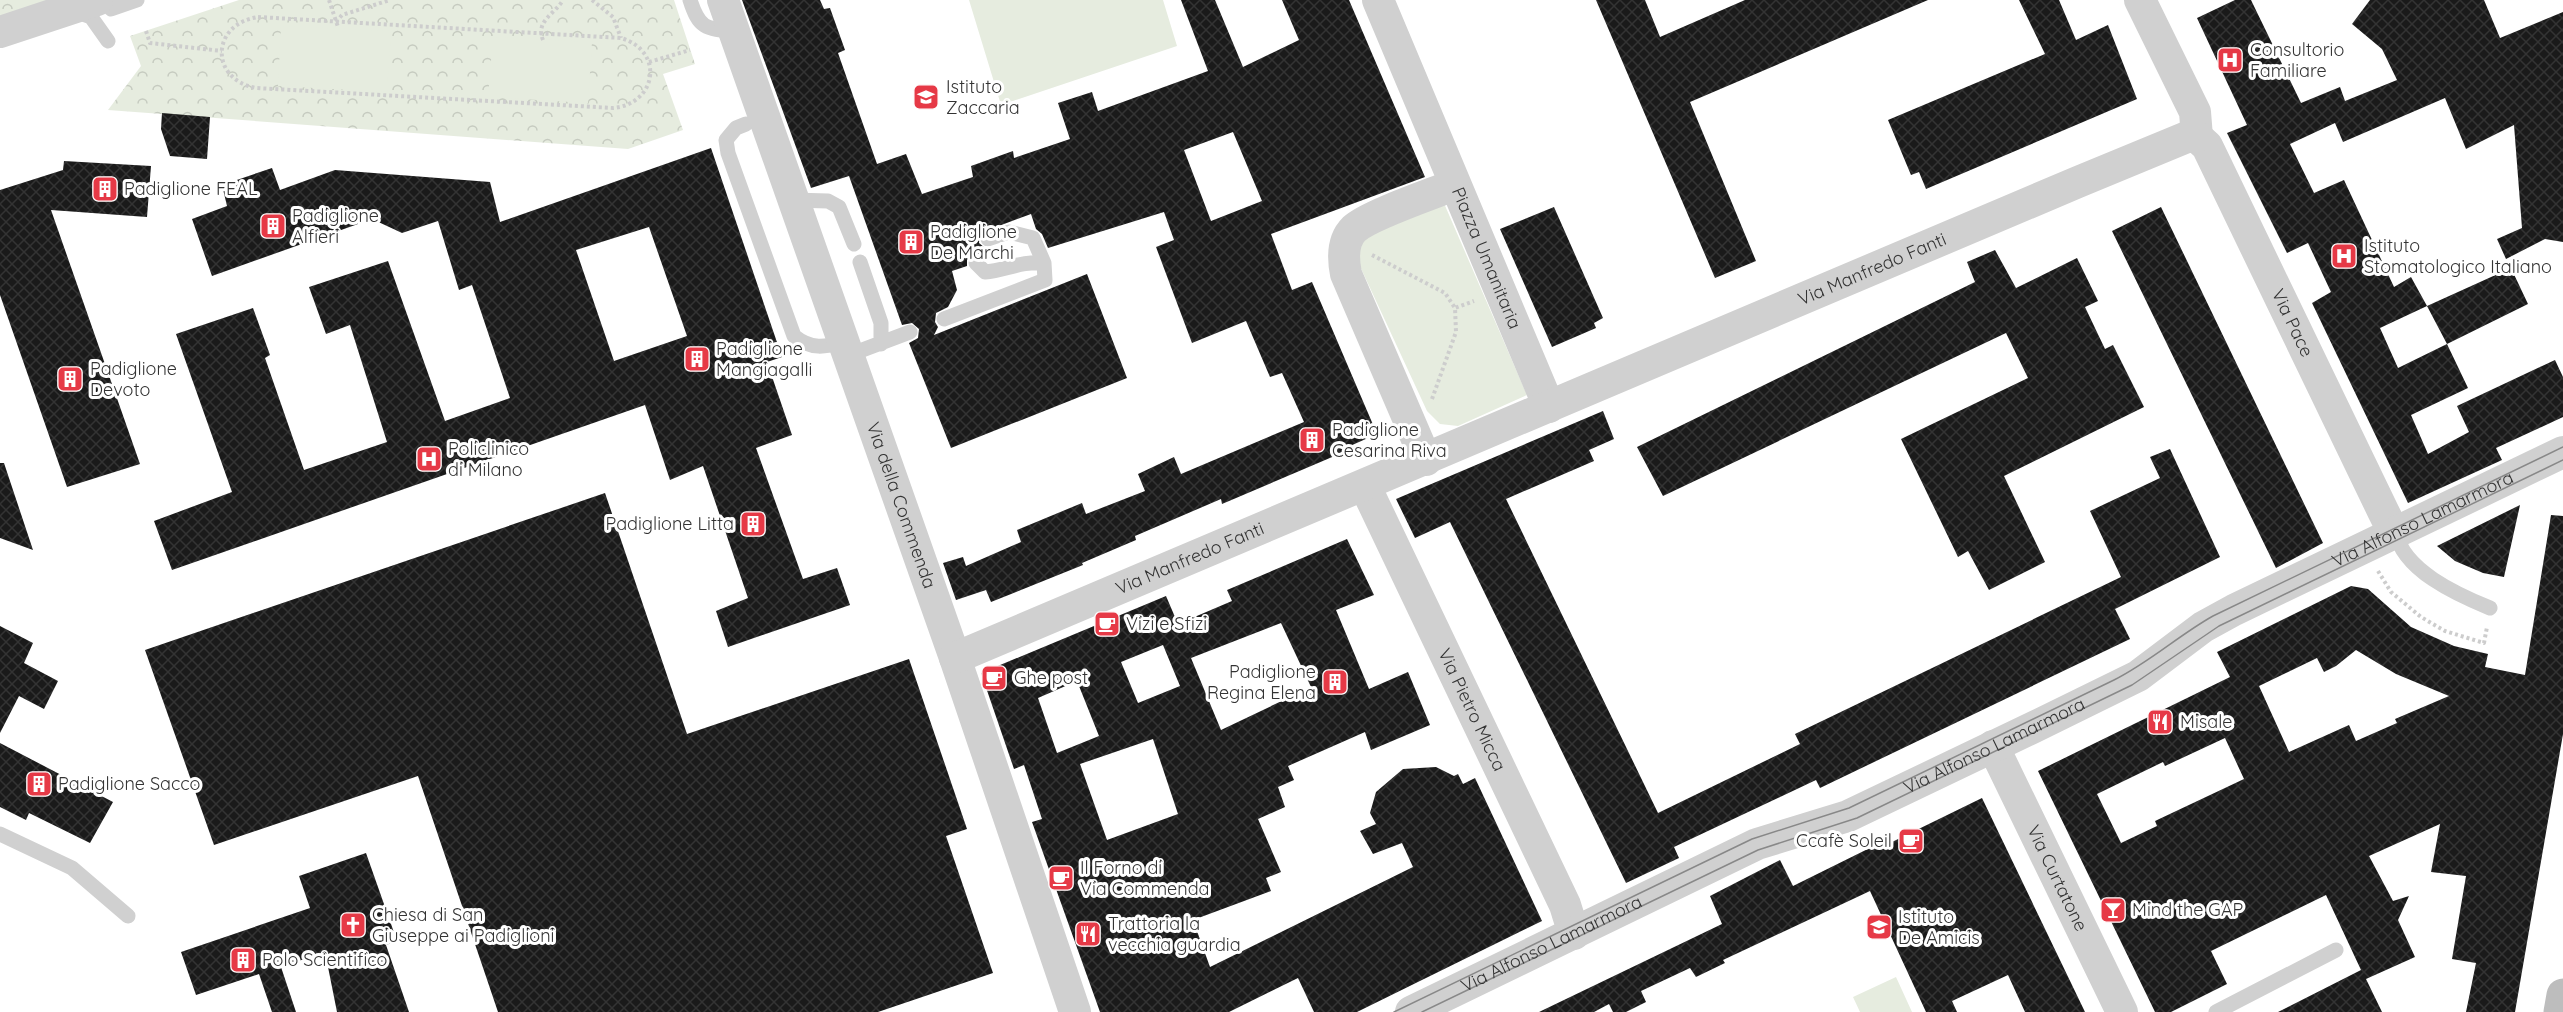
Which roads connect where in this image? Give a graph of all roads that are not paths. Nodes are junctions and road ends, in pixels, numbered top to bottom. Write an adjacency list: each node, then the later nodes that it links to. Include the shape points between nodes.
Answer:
1 (97, 0): 8 (street)
2 (107, 0): 3 (lane, via 111,9)
3 (137, 0)
4 (690, 0): 9 (lane, via 696,19 702,24)
5 (723, 0): 9 (street, Via della Commenda)
6 (1378, 0): 14 (street)
7 (2140, 0): 13 (street, Via Pace, via 2195,112)
8 (68, 10): 10 (street); 11 (lane, via 91,17)
9 (734, 31): 15 (street, Via della Commenda)
10 (0, 32)
11 (108, 41)
12 (746, 124): 24 (lane, via 736,128 726,140 728,153 794,336 803,344)
13 (2197, 137): 25 (street, Via Manfredo Fanti, via 2187,137 2078,182); 29 (street, Via Pace, via 2208,146)
14 (1454, 185): 25 (street, Piazza Umanitaria); 27 (street, Piazza Umanitaria, via 1354,230 1343,259)
15 (793, 200): 17 (lane, via 828,201 839,207); 24 (street, Via della Commenda)
16 (988, 239): 20 (lane, via 1009,232 1033,238)
17 (854, 244)
18 (860, 262): 23 (lane, via 881,323)
19 (976, 263): 20 (lane, via 985,272 1026,262)
20 (1044, 263): 21 (lane, via 1046,280)
21 (944, 319)
22 (910, 332): 23 (lane)
23 (881, 344): 24 (lane)
24 (847, 348): 31 (street, Via della Commenda)
25 (1549, 407): 27 (street)
26 (2563, 452): 29 (street, Via Alfonso Lamarmora)
27 (1426, 460): 28 (street, Via Manfredo Fanti)
28 (1365, 486): 31 (street, Via Manfredo Fanti); 35 (street, Via Pietro Micca, via 1565,905)
29 (2396, 532): 30 (lane, Via Pace, via 2403,551 2418,568 2456,593); 32 (street, Via Alfonso Lamarmora, via 2203,627 2138,676)
30 (2490, 608)
31 (955, 658): 38 (street, Via della Commenda)
32 (1993, 746): 35 (street, Via Alfonso Lamarmora, via 1848,816 1757,844); 40 (street, Via Curtatone)
33 (0, 834): 34 (lane, via 72,868)
34 (128, 916)
35 (1574, 934): 39 (street, Via Alfonso Lamarmora)
36 (2336, 950): 41 (lane)
37 (2563, 995): 42 (main road)
38 (1075, 1012)
39 (1411, 1012)
40 (2122, 1012)
41 (2216, 1012)
42 (2560, 1012)

